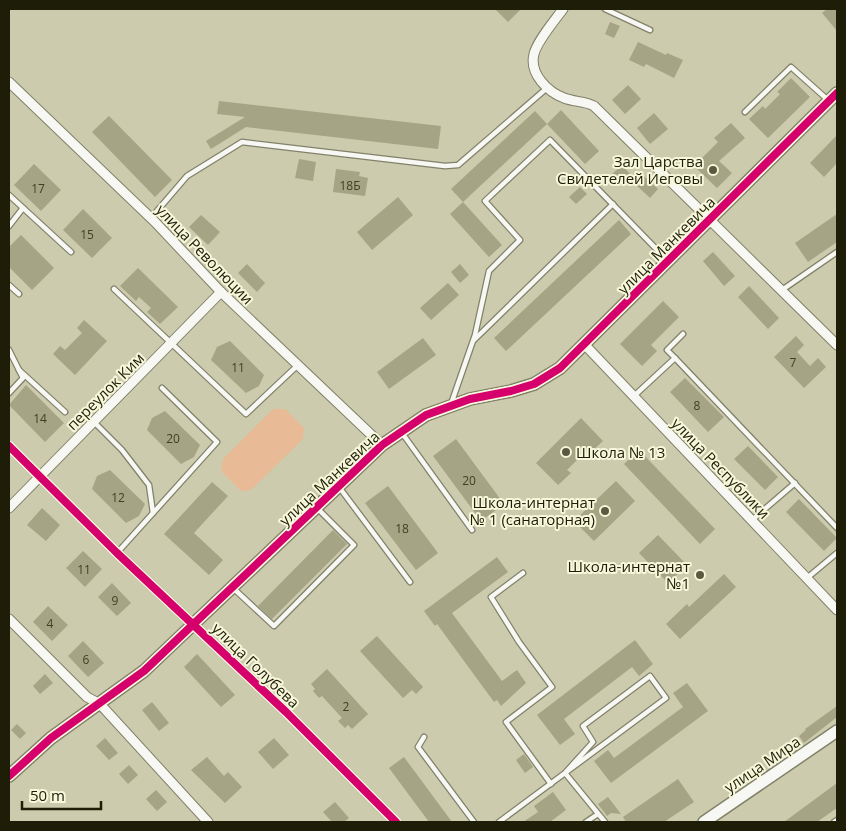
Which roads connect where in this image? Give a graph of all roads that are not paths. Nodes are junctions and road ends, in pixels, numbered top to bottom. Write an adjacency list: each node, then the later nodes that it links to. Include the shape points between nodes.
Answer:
1 (563, 9): 5 (street, via 534,54 537,76)
2 (605, 9): 3 (lane)
3 (650, 30)
4 (9, 82): 11 (street, улица Революции)
5 (548, 88): 11 (lane, via 458,165 242,142 187,176); 12 (street, via 562,98 594,106)
6 (833, 97): 7 (lane, via 791,67); 12 (street, улица Манкевича)
7 (745, 112)
8 (9, 195): 10 (lane)
9 (613, 204): 16 (lane); 23 (lane); 23 (lane, via 550,140 485,201 520,240 489,271)
10 (23, 208): 13 (lane); 14 (lane)
11 (152, 218): 20 (street, улица Революции)
12 (711, 220): 16 (street, улица Манкевича); 19 (street)
13 (9, 226)
14 (71, 252)
15 (837, 252): 19 (lane)
16 (668, 262): 25 (street, улица Манкевича)
17 (9, 284): 21 (lane)
18 (114, 289): 24 (lane)
19 (782, 290): 26 (street)
20 (221, 292): 24 (street, переулок Ким); 29 (street, улица Революции)
21 (19, 294)
22 (683, 334): 28 (lane, via 667,350)
23 (473, 340): 34 (lane)
24 (172, 342): 29 (lane, via 246,414); 36 (street, переулок Ким)
25 (585, 345): 33 (street, улица Республики); 34 (street, улица Манкевича, via 560,368 534,384)
26 (837, 345)
27 (9, 350): 30 (lane)
28 (674, 358): 33 (lane); 41 (lane)
29 (299, 364): 38 (street, улица Революции)
30 (19, 370): 32 (lane, via 23,378); 35 (lane)
31 (162, 388): 45 (lane, via 217,442)
32 (9, 394)
33 (634, 396): 46 (street, улица Республики)
34 (450, 406): 37 (street, улица Манкевича)
35 (65, 412)
36 (94, 422): 40 (street, переулок Ким); 45 (lane, via 122,450 148,485)
37 (401, 432): 38 (street, улица Манкевича); 48 (lane)
38 (382, 445): 42 (street, улица Манкевича)
39 (9, 446): 40 (street, улица Голубева)
40 (40, 476): 43 (street, переулок Ким); 49 (street, улица Голубева)
41 (795, 483): 46 (lane); 47 (lane)
42 (339, 486): 44 (street, улица Манкевича); 53 (lane)
43 (9, 508)
44 (316, 508): 54 (street, улица Манкевича); 54 (lane, via 354,545 274,626)
45 (153, 513): 49 (lane)
46 (752, 520): 52 (street, улица Республики)
47 (837, 528)
48 (472, 530)
49 (116, 553): 57 (street, улица Голубева)
50 (837, 553): 52 (lane)
51 (523, 573): 63 (lane, via 491,597 552,687 506,722)
52 (807, 578): 55 (street, улица Республики)
53 (410, 582)
54 (233, 587): 57 (street, улица Манкевича)
55 (837, 610)
56 (9, 619): 58 (street, via 87,697)
57 (194, 624): 58 (street, улица Манкевича, via 144,671); 67 (street, улица Голубева)
58 (100, 704): 62 (street, улица Манкевича, via 52,738); 66 (street)
59 (837, 731): 72 (street, улица Мира)
60 (424, 737): 68 (lane, via 418,747)
61 (565, 773): 61 (lane, via 666,698 650,676 583,726 593,742); 63 (lane); 64 (lane)
62 (9, 776)
63 (551, 784): 69 (lane)
64 (598, 814): 70 (lane); 71 (lane)
65 (837, 820): 73 (lane)
66 (208, 822)
67 (396, 822)
68 (474, 822)
69 (499, 822)
70 (586, 822)
71 (605, 822)
72 (704, 822)
73 (834, 822)

